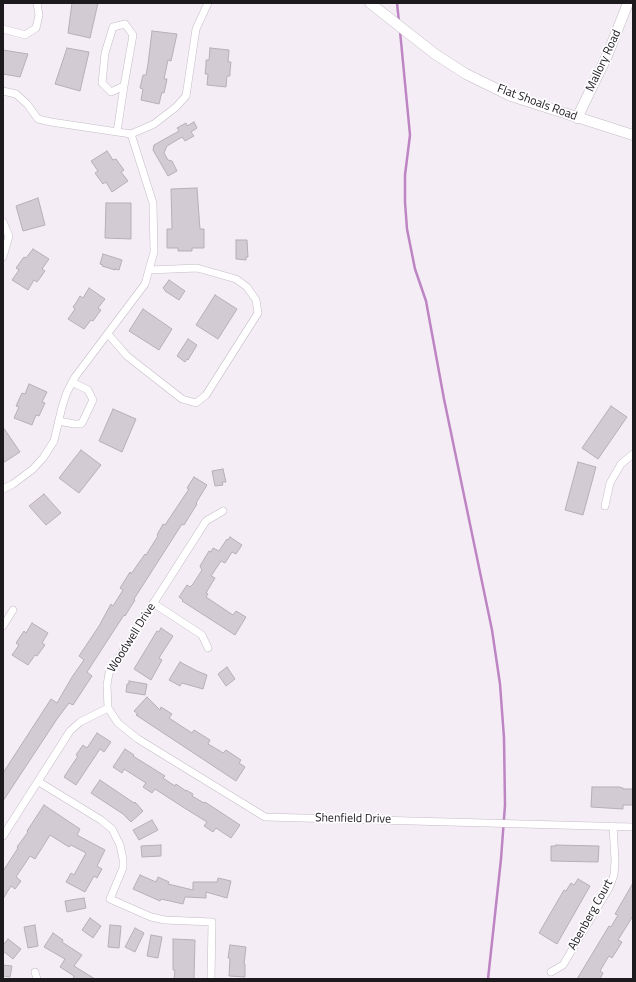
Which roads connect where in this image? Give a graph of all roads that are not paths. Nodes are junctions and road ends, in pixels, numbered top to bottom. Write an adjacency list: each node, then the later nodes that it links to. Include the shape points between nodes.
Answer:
1 (36, 3): 5 (street, via 39,15 36,28 25,35)
2 (208, 3): 10 (street, via 196,29 186,96 154,124)
3 (370, 3): 8 (street, Flat Shoals Road, via 435,54 466,74 511,96)
4 (628, 3): 8 (street, Mallory Road, via 607,56)
5 (3, 29)
6 (124, 86): 6 (street, via 133,34 125,24 113,27 105,53 102,83 111,92); 9 (street)
7 (3, 91): 9 (street, via 16,94 38,119)
8 (577, 118): 11 (street, Flat Shoals Road)
9 (117, 132): 10 (street)
10 (131, 134): 14 (street, via 153,203 154,252)
11 (633, 136)
12 (3, 222): 13 (street, via 9,236)
13 (3, 258)
14 (149, 270): 15 (street, via 145,284); 15 (street, via 196,268 236,279 247,287 256,300 258,313 206,395 196,404 182,399 127,356)
15 (108, 334): 16 (street)
16 (72, 382): 17 (street); 17 (street, via 88,390 93,400 81,424)
17 (59, 421): 19 (street, via 54,441 43,458 28,473)
18 (633, 454): 20 (street, via 621,464 610,483)
19 (3, 489)
20 (605, 506)
21 (223, 510): 22 (street, Woodwell Drive, via 206,520)
22 (153, 603): 25 (street, via 202,635); 26 (street, Woodwell Drive, via 109,673)
23 (14, 610): 24 (street)
24 (3, 626)
25 (208, 648)
26 (108, 708): 27 (street, via 80,722 70,732); 28 (street, Shenfield Drive, via 118,723 138,739 265,817)
27 (39, 782): 30 (street); 32 (street, via 112,829 120,845 123,868 110,899 151,917 212,922)
28 (613, 826): 29 (street, Shenfield Drive); 31 (street, Abenberg Court, via 615,861 614,875 609,888 563,965)
29 (633, 827)
30 (3, 836)
31 (551, 972)
32 (211, 979)

